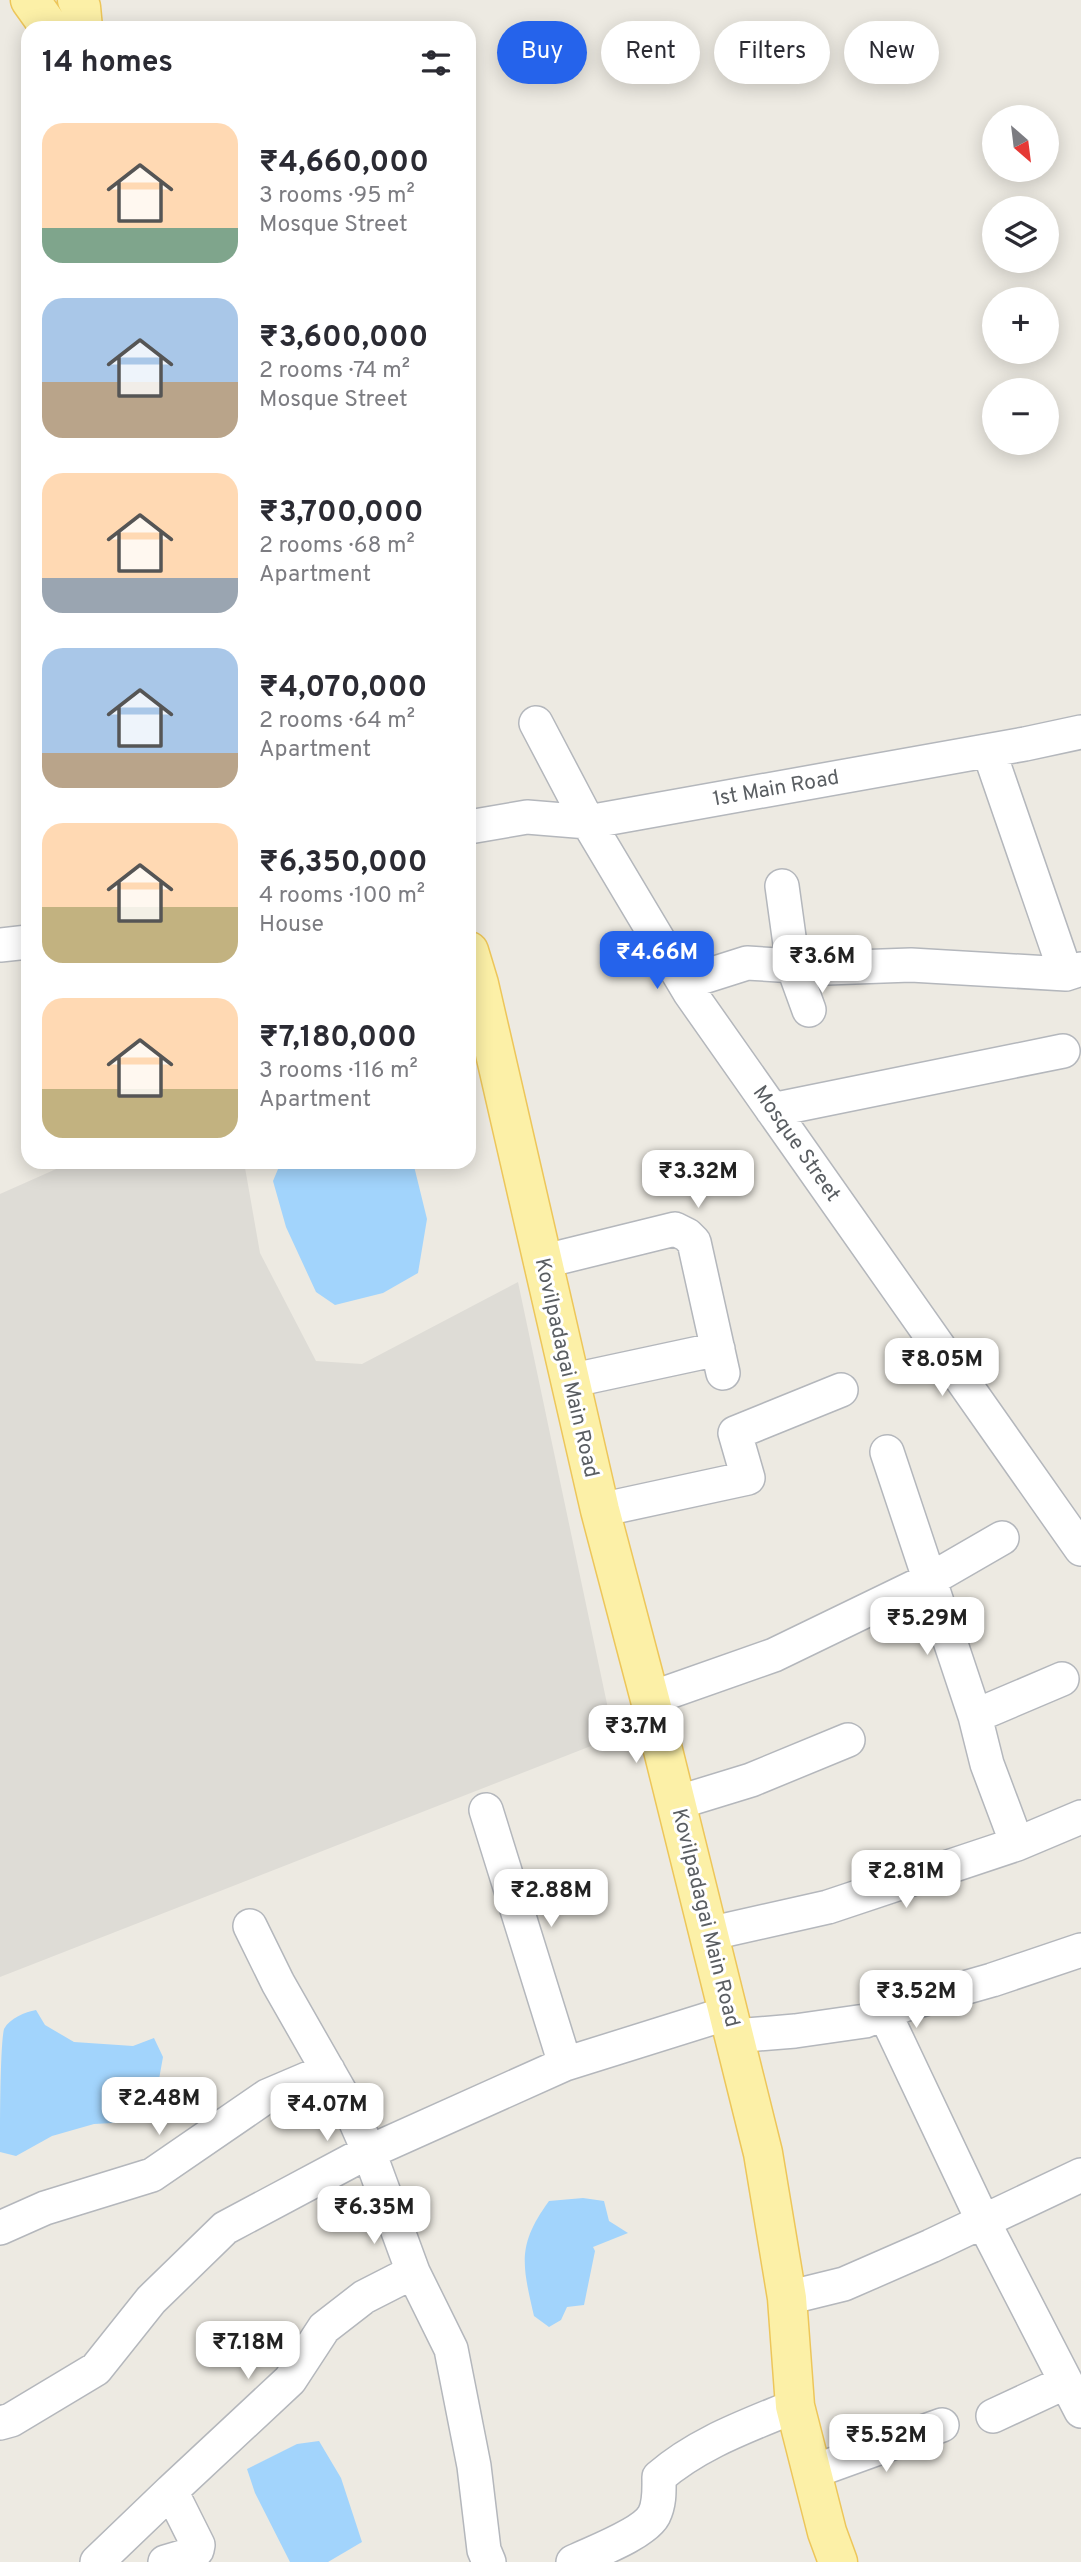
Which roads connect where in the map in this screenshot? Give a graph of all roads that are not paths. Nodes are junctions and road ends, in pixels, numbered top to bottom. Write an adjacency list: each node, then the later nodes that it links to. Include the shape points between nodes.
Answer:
1 (30, 0): 3 (main road)
2 (77, 0): 4 (main road)
3 (45, 21)
4 (82, 21)
5 (536, 723): 8 (street, Mosque Street)
6 (1081, 732): 7 (street, 1st Main Road)
7 (989, 751): 8 (street, 1st Main Road); 14 (street)
8 (587, 822): 9 (street, 1st Main Road, via 527,817); 16 (street, Mosque Street)
9 (476, 826)
10 (782, 886): 13 (street)
11 (21, 943): 12 (street)
12 (0, 945)
13 (793, 966): 14 (street, via 911,965); 16 (street, via 747,963); 17 (street)
14 (1074, 972)
15 (476, 977): 20 (main road, Kovilpadagai Main Road)
16 (684, 983): 19 (street, Mosque Street)
17 (809, 1010)
18 (1063, 1051): 19 (street)
19 (772, 1110): 26 (street, Mosque Street)
20 (541, 1262): 21 (main road, Kovilpadagai Main Road); 21 (street, via 675,1229 694,1242 721,1361)
21 (569, 1381): 24 (main road, Kovilpadagai Main Road)
22 (841, 1390): 24 (street, via 735,1433 748,1478)
23 (887, 1452): 27 (street)
24 (600, 1510): 29 (main road, Kovilpadagai Main Road)
25 (1002, 1538): 27 (street)
26 (1081, 1549)
27 (930, 1579): 29 (street, via 774,1655); 30 (street)
28 (1062, 1679): 30 (street)
29 (649, 1699): 32 (main road, Kovilpadagai Main Road)
30 (975, 1716): 35 (street, via 987,1764)
31 (848, 1740): 32 (street, via 751,1780)
32 (676, 1803): 37 (main road, Kovilpadagai Main Road)
33 (486, 1810): 41 (street)
34 (1081, 1817): 35 (street)
35 (1017, 1844): 37 (street, via 828,1907)
36 (250, 1926): 42 (street)
37 (708, 1934): 40 (main road, Kovilpadagai Main Road)
38 (1081, 1950): 39 (street)
39 (885, 2014): 40 (street, via 795,2031); 45 (street)
40 (731, 2024): 41 (street); 48 (main road, Kovilpadagai Main Road, via 763,2153)
41 (565, 2064): 43 (street)
42 (328, 2070): 43 (street); 46 (street, via 267,2096 152,2175 45,2208)
43 (369, 2152): 47 (street); 52 (street, via 225,2228 151,2300 96,2370)
44 (1081, 2175): 45 (street)
45 (983, 2221): 48 (street, via 844,2284); 49 (street)
46 (0, 2228)
47 (413, 2272): 55 (street, via 363,2297 324,2329 290,2380); 59 (street, via 451,2349)
48 (787, 2298): 50 (main road, Kovilpadagai Main Road)
49 (1074, 2397): 51 (street)
50 (795, 2406): 54 (main road, Kovilpadagai Main Road); 60 (street, via 722,2436 676,2462 659,2477 659,2500 646,2526)
51 (993, 2416)
52 (0, 2423)
53 (942, 2425): 54 (street)
54 (812, 2472): 61 (main road, Kovilpadagai Main Road)
55 (172, 2491): 56 (street); 58 (street, via 198,2545 189,2556)
56 (132, 2548): 57 (street)
57 (97, 2562)
58 (165, 2562)
59 (489, 2562)
60 (573, 2562)
61 (838, 2562)

